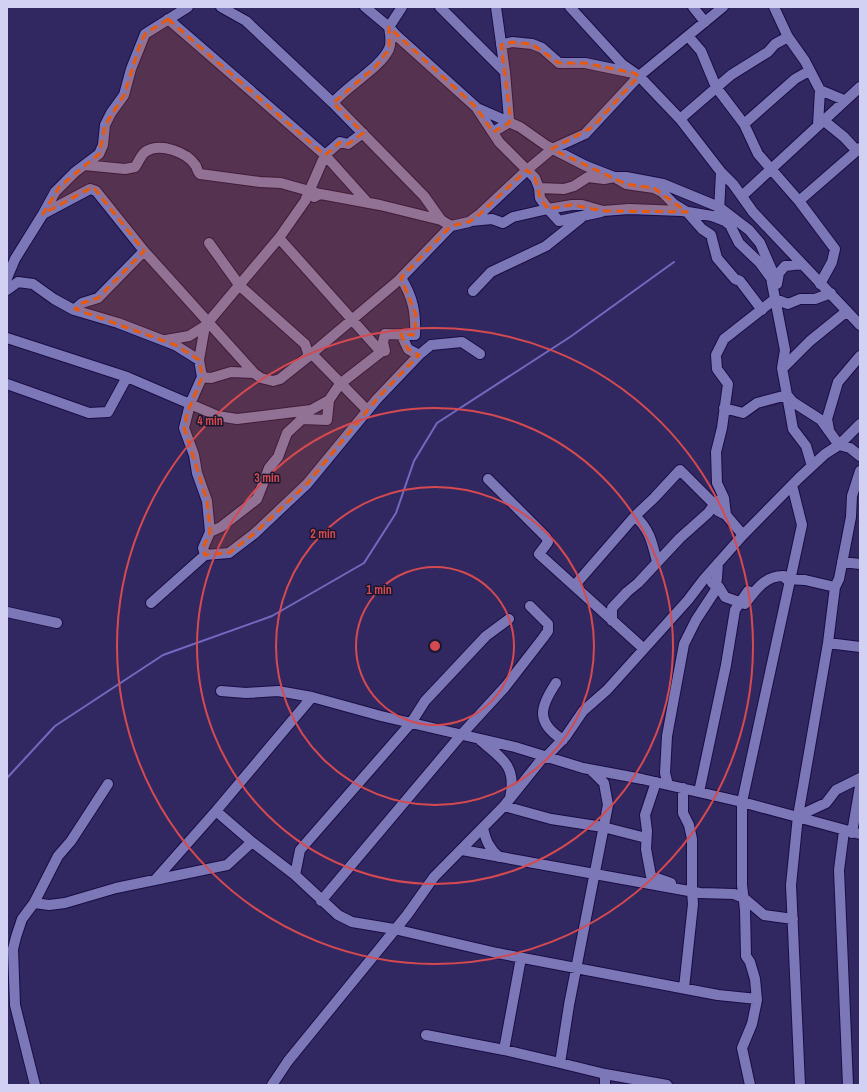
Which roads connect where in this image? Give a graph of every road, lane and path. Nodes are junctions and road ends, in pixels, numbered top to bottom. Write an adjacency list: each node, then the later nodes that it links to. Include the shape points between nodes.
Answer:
1 (188, 7): 11 (street)
2 (221, 7): 24 (street, via 246,21)
3 (365, 7): 13 (street)
4 (402, 7): 13 (street)
5 (440, 7): 18 (street)
6 (496, 7): 16 (street)
7 (570, 7): 19 (street, via 622,64)
8 (693, 7): 12 (street)
9 (723, 7): 12 (street)
10 (774, 7): 15 (street)
11 (168, 19): 34 (street); 35 (street, via 145,34 131,68 124,95 105,126 101,149)
12 (704, 22): 14 (street)
13 (389, 27): 24 (street, via 389,49 375,67 342,92); 25 (street)
14 (688, 36): 19 (street); 20 (street, via 701,51)
15 (788, 37): 17 (street); 20 (street)
16 (501, 45): 18 (street); 19 (street, via 512,42 532,44 542,48 559,63 586,63)
17 (809, 71): 22 (street); 29 (street, via 780,92)
18 (505, 72): 27 (street, via 510,116)
19 (637, 75): 26 (street); 32 (street, via 585,134)
20 (716, 87): 26 (street); 29 (street)
21 (860, 87): 23 (street)
22 (820, 90): 23 (street); 28 (street)
23 (844, 100): 28 (street)
24 (333, 103): 31 (street)
25 (476, 107): 27 (street); 30 (street)
26 (680, 119): 38 (street)
27 (508, 123): 30 (street); 32 (street, via 520,127 532,138)
28 (821, 123): 33 (street); 36 (street)
29 (744, 124): 36 (street, via 758,154)
30 (493, 132): 37 (street, via 499,142)
31 (363, 133): 34 (street, via 348,144 340,142); 52 (street, via 424,196)
32 (552, 149): 37 (street); 39 (street)
33 (858, 150): 43 (street)
34 (325, 155): 41 (street); 44 (street)
35 (84, 165): 41 (street, via 125,169 135,167 149,150 173,149 195,166 200,174 281,183); 49 (street, via 59,187)
36 (770, 169): 42 (street); 43 (street)
37 (527, 170): 40 (street, via 535,178); 53 (street)
38 (721, 172): 42 (street); 45 (street)
39 (614, 177): 40 (street, via 588,177 564,189); 45 (street, via 663,184); 48 (street, via 626,184 654,188)
40 (539, 188): 46 (street, via 540,198)
41 (306, 196): 44 (street, via 320,194); 56 (street)
42 (745, 201): 55 (street); 59 (street)
43 (799, 201): 62 (street, via 835,249 832,262)
44 (368, 203): 52 (street)
45 (719, 207): 51 (street); 55 (street)
46 (548, 209): 47 (street, via 572,205); 50 (street, via 560,221); 53 (street, via 513,217 503,223 492,219)
47 (603, 211): 48 (street, via 629,209); 50 (street)
48 (687, 212): 51 (street); 69 (street, via 711,235 717,258 735,279 740,281)
49 (43, 214): 58 (street, via 93,189); 60 (street, via 15,259)
50 (581, 218): 65 (street, via 546,246 491,272)
51 (718, 218): 67 (street, via 730,225 739,243 766,270 771,278)
52 (440, 220): 54 (street)
53 (469, 222): 54 (street)
54 (451, 226): 61 (street)
55 (755, 237): 67 (street, via 769,260 774,275)
56 (279, 238): 63 (street); 71 (street)
57 (209, 243): 63 (street)
58 (144, 251): 68 (street, via 98,298 82,303); 72 (street)
59 (802, 264): 62 (street); 67 (street, via 785,266 779,273)
60 (7, 278)
61 (401, 278): 71 (street); 74 (street, via 410,293 416,314 414,335)
62 (820, 284): 66 (street)
63 (240, 286): 72 (street); 79 (street, via 305,344)
64 (7, 290): 68 (street, via 18,282 28,282)
65 (473, 291)
66 (831, 293): 67 (street, via 788,304); 70 (street)
67 (775, 296): 69 (street); 83 (street, via 785,350)
68 (75, 309): 76 (street)
69 (762, 310): 92 (street, via 724,339 716,355 717,369 728,384)
70 (847, 311): 73 (street); 83 (street)
71 (352, 320): 77 (street); 79 (street)
72 (206, 324): 76 (street, via 190,336); 82 (street); 84 (street)
73 (860, 325)
74 (401, 334): 77 (street, via 385,334 385,350); 80 (street, via 408,349)
75 (7, 338): 85 (street)
76 (163, 340): 82 (street)
77 (381, 352): 88 (street)
78 (480, 354): 80 (street, via 462,342 431,345)
79 (310, 355): 84 (street, via 280,379 273,381); 88 (street)
80 (419, 355): 93 (street)
81 (860, 356): 95 (street, via 838,382 827,419)
82 (199, 360): 86 (street)
83 (782, 368): 89 (street)
84 (254, 374): 86 (street, via 231,372 211,378)
85 (127, 377): 87 (street, via 110,410 104,413 89,413); 91 (street)
86 (202, 377): 91 (street)
87 (7, 384)
88 (340, 384): 90 (street); 93 (street)
89 (787, 394): 92 (street, via 757,403 742,413); 95 (street, via 793,402 821,420); 98 (street, via 793,429 806,446)
90 (329, 400): 91 (street, via 311,410 236,419 218,416); 105 (street, via 327,420 302,419 287,433 257,499 221,527)
91 (190, 404): 105 (street, via 184,428 207,501)
92 (724, 408): 103 (street, via 716,452 717,483 724,498)
93 (367, 410): 107 (street, via 307,484 254,534 229,553)
94 (860, 424): 96 (street)
95 (829, 430): 96 (street)
96 (839, 445): 97 (street, via 850,448); 98 (street)
97 (860, 456)
98 (812, 466): 101 (street)
99 (860, 472): 109 (street, via 852,496 851,518)
100 (488, 479): 114 (street, via 546,537 548,542 538,554)
101 (792, 485): 106 (street); 113 (street, via 802,525)
102 (717, 501): 103 (street, via 718,511); 104 (street, via 713,503 680,470); 108 (street)
103 (726, 515): 106 (street)
104 (635, 516): 108 (street, via 649,533); 114 (street)
105 (210, 532): 107 (street, via 203,548)
106 (743, 535): 110 (street)
107 (205, 555): 119 (street)
108 (657, 562): 123 (street, via 612,608)
109 (842, 562): 111 (street); 116 (street)
110 (718, 563): 112 (street); 115 (street)
111 (860, 564)
112 (704, 579): 115 (street); 127 (street)
113 (791, 580): 116 (street, via 805,580); 118 (street, via 780,576 768,580 761,583 745,604); 147 (street)
114 (575, 585): 123 (street)
115 (716, 586): 118 (street, via 726,597); 141 (street, via 684,644 667,736 665,773)
116 (835, 587): 125 (street)
117 (748, 591): 118 (street)
118 (739, 602): 145 (street, via 735,610)
119 (151, 603)
120 (530, 606): 132 (street, via 548,624 548,631 505,687)
121 (7, 612): 124 (street)
122 (509, 619): 131 (street, via 486,636 425,701)
123 (612, 621): 127 (street)
124 (57, 623)
125 (828, 643): 126 (street); 149 (street)
126 (860, 647)
127 (644, 649): 134 (street, via 607,690 583,711)
128 (556, 683): 134 (street, via 542,708 547,728)
129 (221, 691): 130 (street, via 278,691)
130 (312, 697): 131 (street); 148 (street)
131 (411, 723): 132 (street); 158 (street, via 300,850)
132 (461, 735): 133 (street); 162 (street)
133 (480, 740): 135 (street); 146 (street, via 505,761 510,770 513,780)
134 (563, 740): 135 (street)
135 (546, 757): 136 (street); 146 (street, via 540,760)
136 (590, 770): 137 (street); 144 (street, via 604,783)
137 (618, 776): 139 (street); 144 (street)
138 (860, 778): 149 (street, via 836,790 826,802)
139 (656, 782): 141 (street); 153 (street, via 646,808)
140 (108, 784): 163 (street, via 71,841 58,856)
141 (668, 785): 143 (street)
142 (860, 786): 152 (street)
143 (683, 788): 145 (street); 160 (street, via 683,813 692,839)
144 (605, 790): 150 (street, via 608,805)
145 (699, 792): 147 (street)
146 (507, 802): 150 (street, via 550,819); 151 (street)
147 (742, 802): 149 (street); 161 (street)
148 (216, 810): 154 (street); 159 (street)
149 (798, 816): 152 (street); 164 (street, via 791,885)
150 (603, 827): 153 (street); 157 (street)
151 (483, 828): 155 (street); 156 (street, via 491,850)
152 (852, 833): 181 (street, via 839,870)
153 (646, 838): 160 (street, via 651,876)
154 (252, 842): 158 (street); 159 (street, via 227,865)
155 (462, 850): 156 (street); 165 (street, via 434,876 414,906)
156 (499, 857): 157 (street)
157 (593, 874): 160 (street); 167 (street)
158 (295, 875): 162 (street)
159 (155, 880): 163 (street, via 65,903)
160 (692, 891): 161 (street, via 734,894); 168 (street)
161 (744, 898): 164 (street, via 764,915); 169 (street, via 746,956 755,980)
162 (321, 901): 165 (street, via 338,915 352,922)
163 (34, 903): 170 (street, via 22,919 14,948)
164 (793, 919): 180 (street)
165 (394, 929): 166 (street); 176 (street, via 288,1061)
166 (521, 958): 167 (street); 172 (street)
167 (577, 968): 168 (street); 173 (street, via 568,1005)
168 (684, 988): 169 (street)
169 (757, 999): 179 (street, via 752,1024 742,1048)
170 (11, 1005): 175 (street)
171 (426, 1035): 172 (street)
172 (504, 1050): 173 (street)
173 (560, 1063): 174 (street)
174 (605, 1074): 177 (street); 178 (street)
175 (35, 1085)
176 (272, 1085)
177 (605, 1085)
178 (666, 1085)
179 (750, 1085)
180 (800, 1085)
181 (848, 1085)

